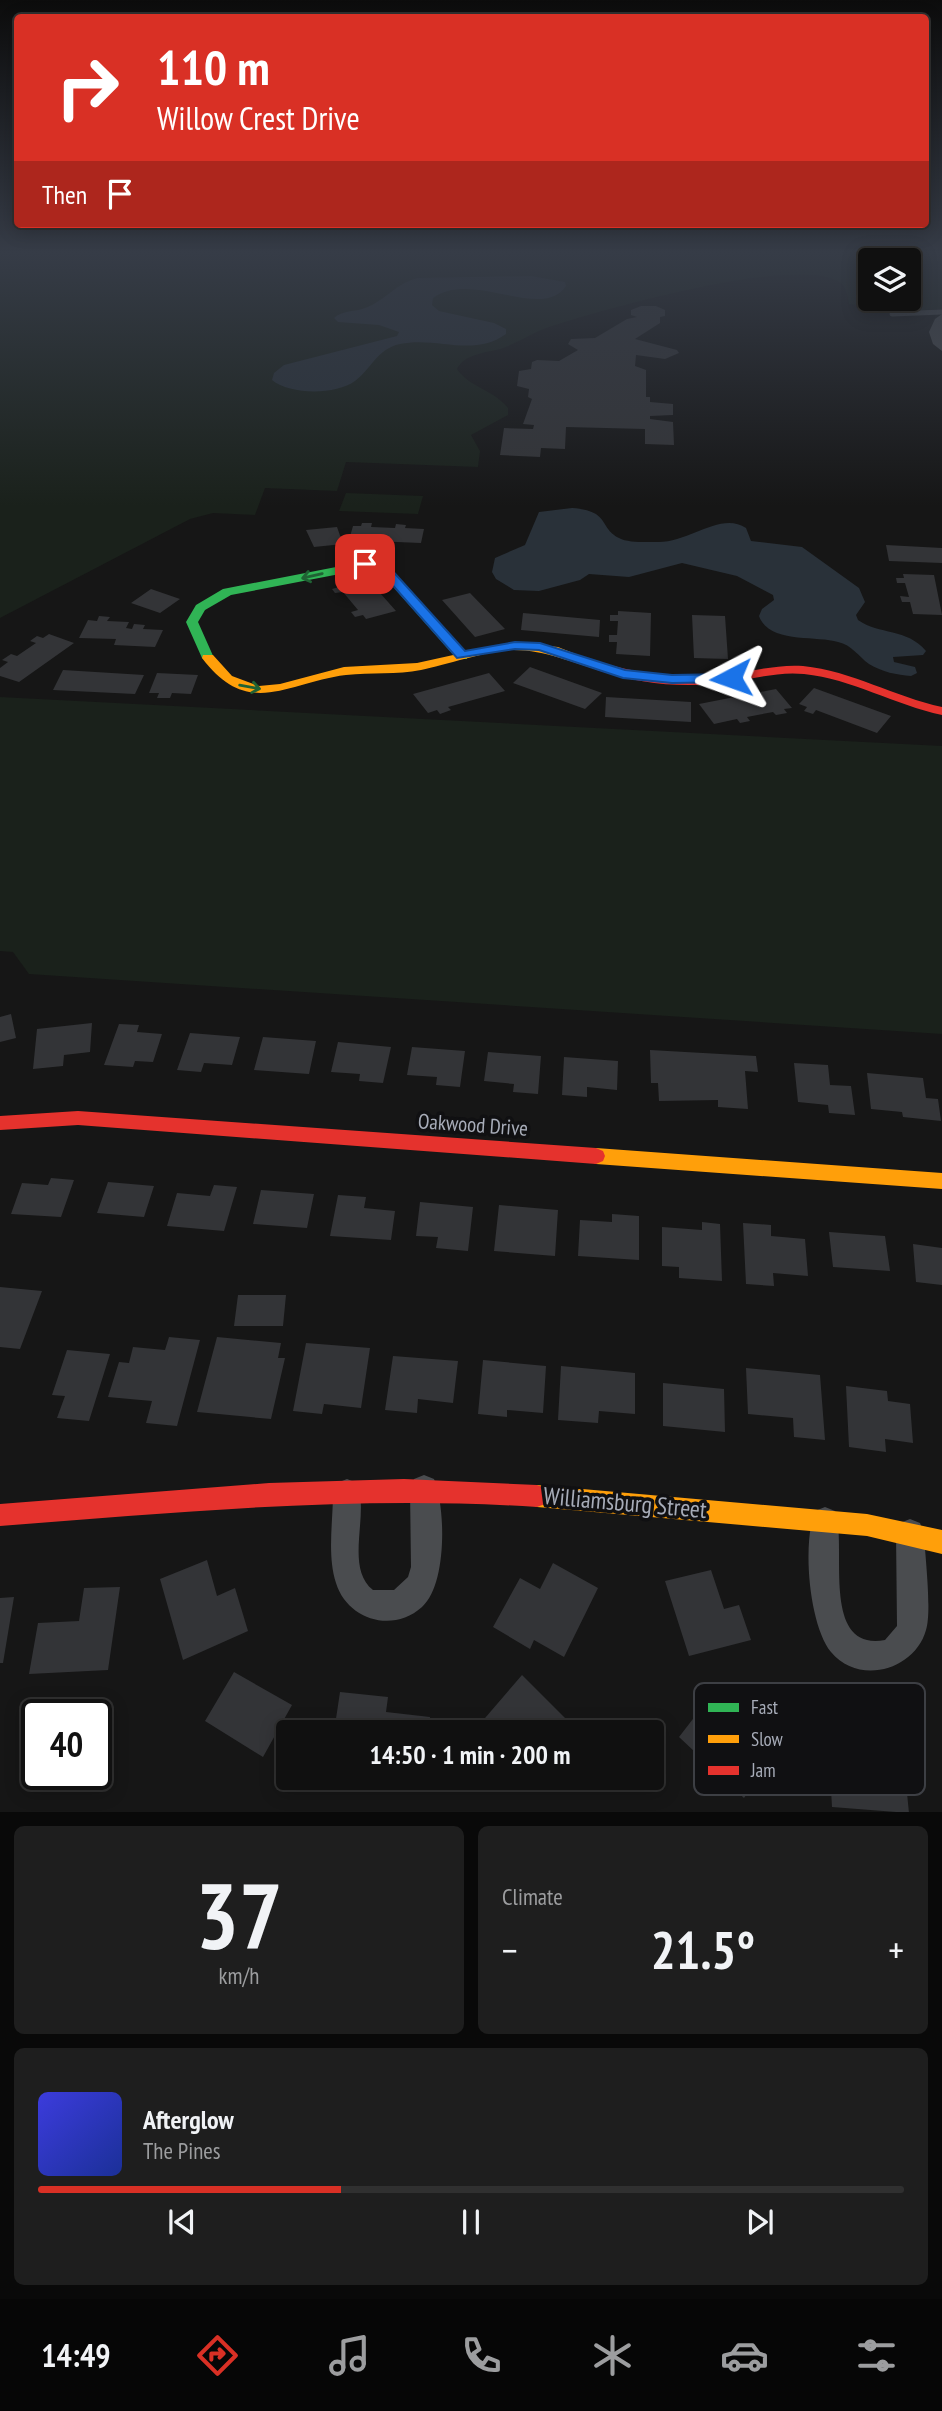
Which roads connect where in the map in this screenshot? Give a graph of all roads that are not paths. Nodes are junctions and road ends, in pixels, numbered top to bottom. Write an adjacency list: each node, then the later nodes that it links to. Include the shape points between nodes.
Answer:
1 (462, 656): 1 (street, one-way to 1, via 385,570 372,564 227,592 200,608 192,622 219,673 251,689 275,690 338,672 414,668); 2 (street, via 540,646 606,670 672,679 716,680 770,671 808,671)
2 (942, 711)
3 (0, 1122): 4 (street, Oakwood Drive, via 78,1118)
4 (942, 1181)
5 (424, 1489): 6 (street, Williamsburg Street); 6 (street, via 427,1549 422,1585 413,1598 386,1606 357,1596 349,1581); 8 (street, Williamsburg Street)
6 (347, 1493): 7 (street, Williamsburg Street)
7 (0, 1516)
8 (825, 1521): 9 (street, Williamsburg Street); 9 (street, via 825,1601 830,1620 838,1637 854,1651 874,1656 894,1653 912,1628)
9 (910, 1533): 10 (street, Williamsburg Street)
10 (942, 1542)

